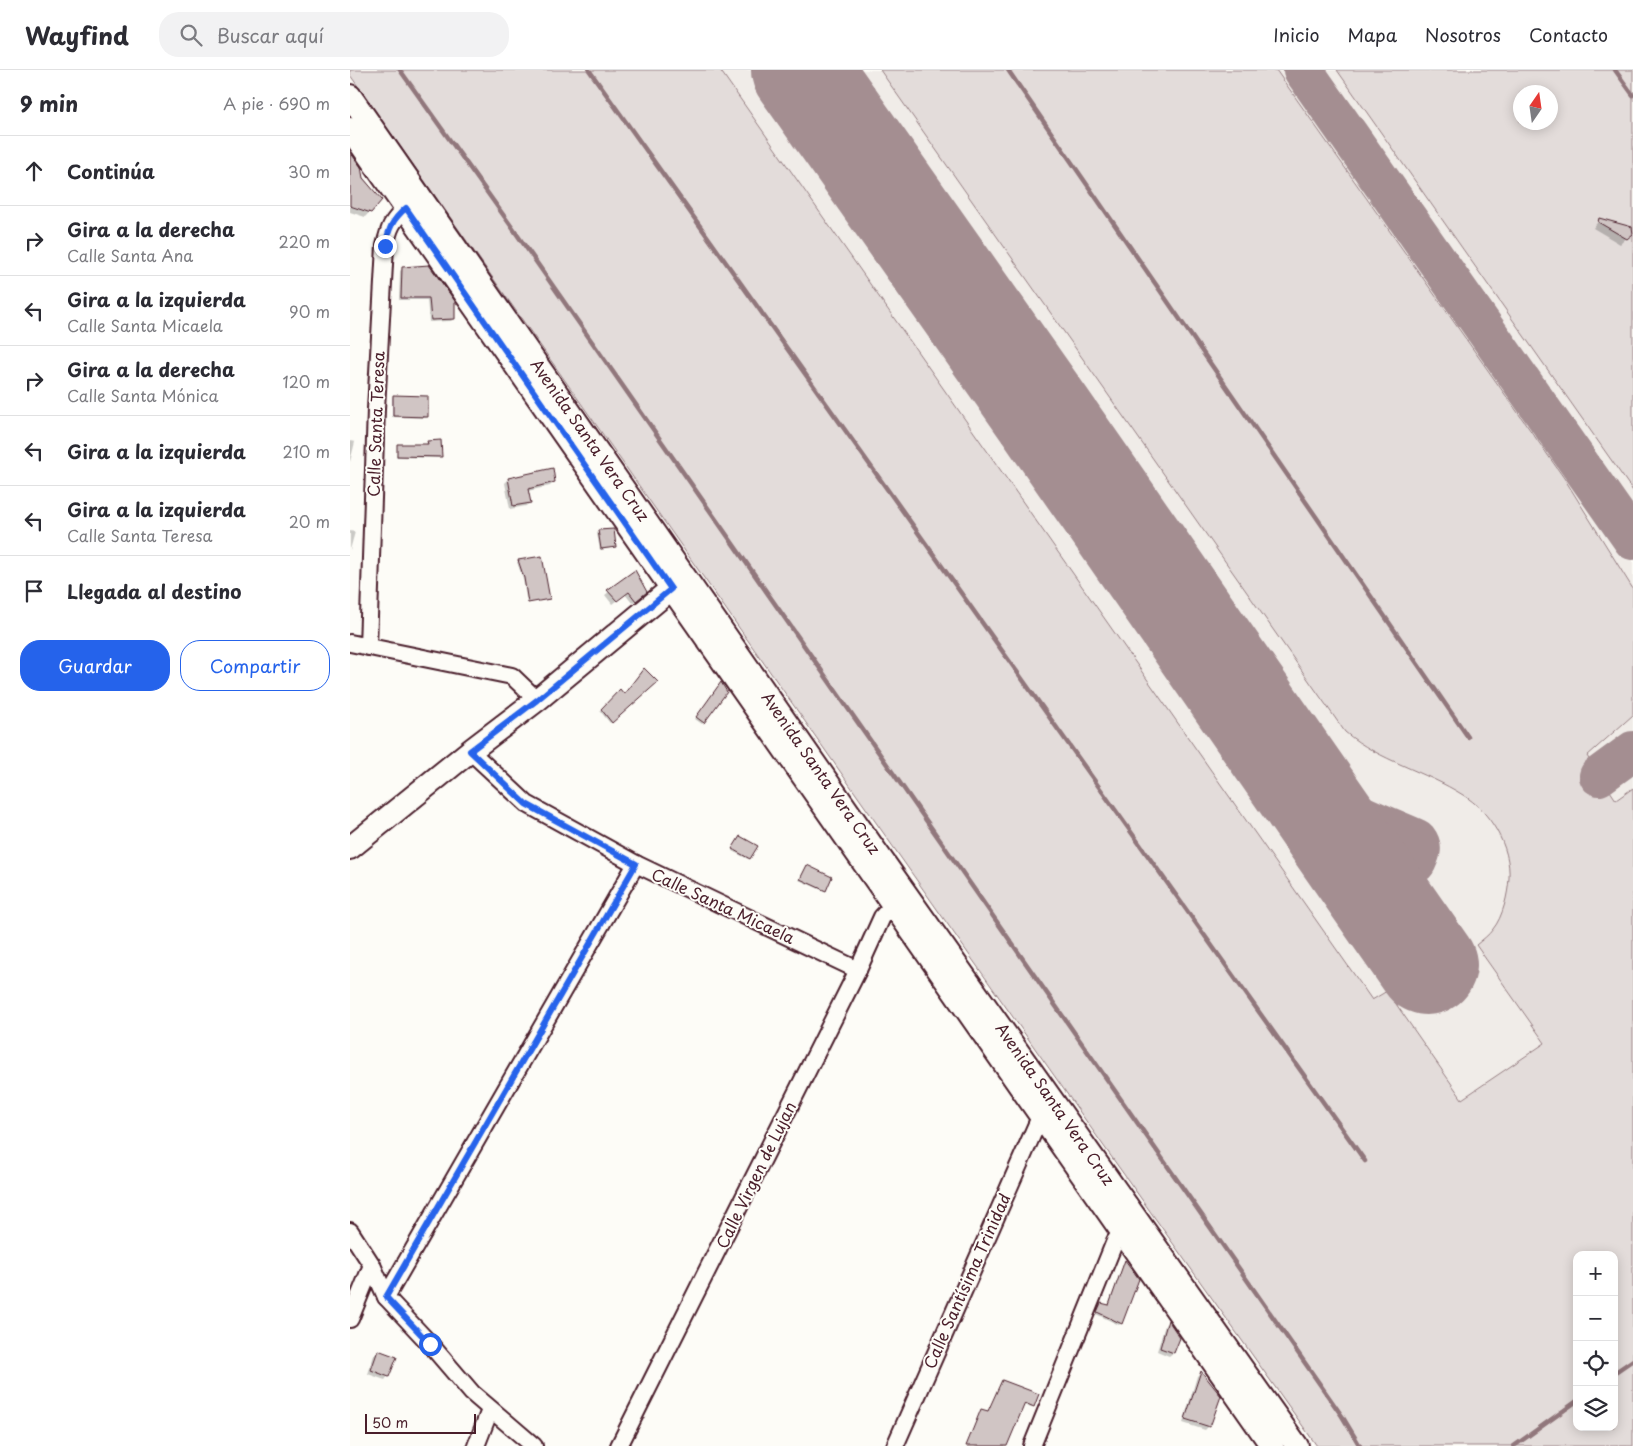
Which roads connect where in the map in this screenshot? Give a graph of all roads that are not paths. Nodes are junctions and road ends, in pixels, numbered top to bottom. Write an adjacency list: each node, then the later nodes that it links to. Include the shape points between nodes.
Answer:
1 (350, 96): 26 (main road, Avenida Santa Vera Cruz, via 884,862)
2 (350, 129): 3 (main road, Avenida Santa Vera Cruz)
3 (406, 208): 4 (main road, Avenida Santa Vera Cruz); 6 (street, Calle Santa Teresa, via 395,218 385,246)
4 (671, 589): 7 (main road); 11 (main road, Avenida Santa Vera Cruz)
5 (350, 643): 6 (street)
6 (368, 647): 7 (street, via 512,676)
7 (537, 700): 8 (main road)
8 (470, 751): 9 (main road); 10 (street, Calle Santa Micaela, via 526,804)
9 (350, 848)
10 (636, 864): 12 (street, Calle Santa Micaela); 17 (street)
11 (892, 905): 12 (street, Calle Virgen de Lujan, via 882,916); 13 (main road, Avenida Santa Vera Cruz)
12 (858, 970): 22 (street, Calle Virgen de Lujan)
13 (1040, 1117): 14 (main road, Avenida Santa Vera Cruz); 23 (street, Calle Santísima Trinidad)
14 (1122, 1231): 24 (street, via 1115,1241); 25 (main road, Avenida Santa Vera Cruz)
15 (350, 1232): 16 (street)
16 (372, 1265): 17 (street); 18 (street)
17 (386, 1297): 19 (street)
18 (350, 1319)
19 (490, 1410): 20 (street); 21 (street)
20 (476, 1446)
21 (534, 1446)
22 (620, 1446)
23 (895, 1446)
24 (1032, 1446)
25 (1272, 1446)
26 (1297, 1446)

